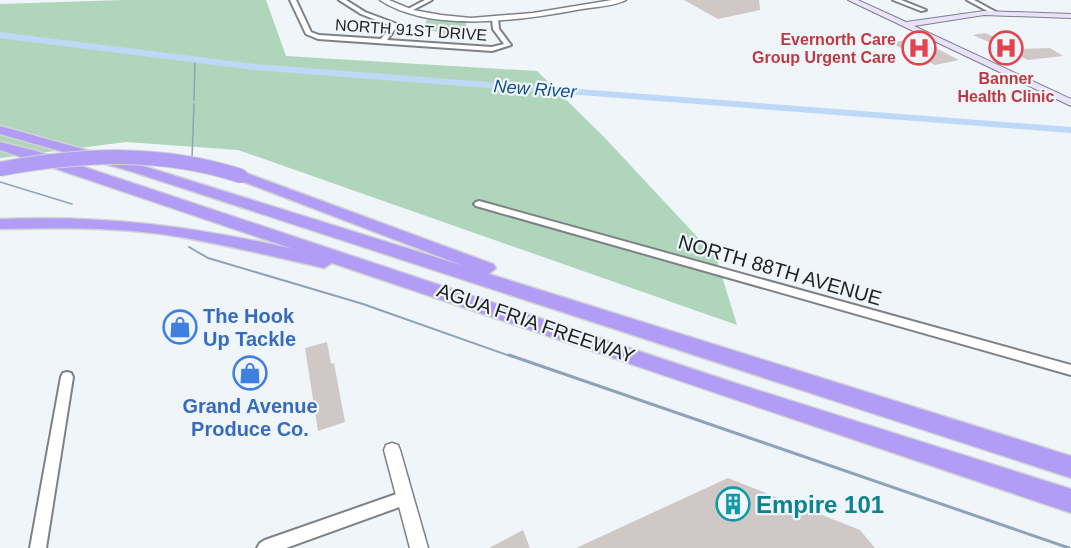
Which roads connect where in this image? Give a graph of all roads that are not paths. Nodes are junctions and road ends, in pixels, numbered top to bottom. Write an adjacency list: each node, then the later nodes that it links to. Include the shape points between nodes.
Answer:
1 (293, 0): 22 (street, NORTH 91ST DRIVE, via 313,36)
2 (342, 0): 22 (street, via 395,25)
3 (383, 0): 13 (street)
4 (392, 0): 13 (street)
5 (429, 0): 13 (street)
6 (606, 0): 12 (street)
7 (623, 0): 12 (street)
8 (852, 0): 21 (main road)
9 (862, 0): 21 (main road)
10 (896, 0): 14 (street)
11 (970, 0): 15 (street)
12 (590, 4): 16 (street)
13 (412, 9): 17 (street)
14 (923, 10)
15 (993, 12): 18 (main road); 19 (main road); 21 (main road, via 951,16)
16 (520, 16): 17 (street); 20 (street)
17 (458, 17): 20 (street)
18 (978, 18): 19 (main road); 21 (main road)
19 (1070, 18)
20 (495, 19): 22 (street, NORTH 91ST DRIVE, via 496,29 508,42 506,46 484,49)
21 (917, 27): 23 (main road); 24 (main road)
22 (382, 42)
23 (1071, 96)
24 (1071, 103)
25 (0, 130): 31 (highway, AGUA FRIA FREEWAY, via 135,168)
26 (0, 146): 30 (highway, AGUA FRIA FREEWAY)
27 (0, 169): 31 (highway, bridge, via 75,158 134,155 181,159 241,176 564,298 696,340)
28 (479, 204): 32 (street, NORTH 88TH AVENUE)
29 (0, 224): 30 (highway, via 73,223 160,229 232,240 353,270)
30 (405, 278): 37 (highway, AGUA FRIA FREEWAY, via 741,394)
31 (724, 357): 35 (highway, AGUA FRIA FREEWAY)
32 (1071, 370)
33 (68, 377): 38 (street)
34 (392, 450): 36 (street)
35 (1071, 467)
36 (405, 498): 39 (street); 40 (street)
37 (1071, 501)
38 (38, 548)
39 (265, 548)
40 (419, 548)

